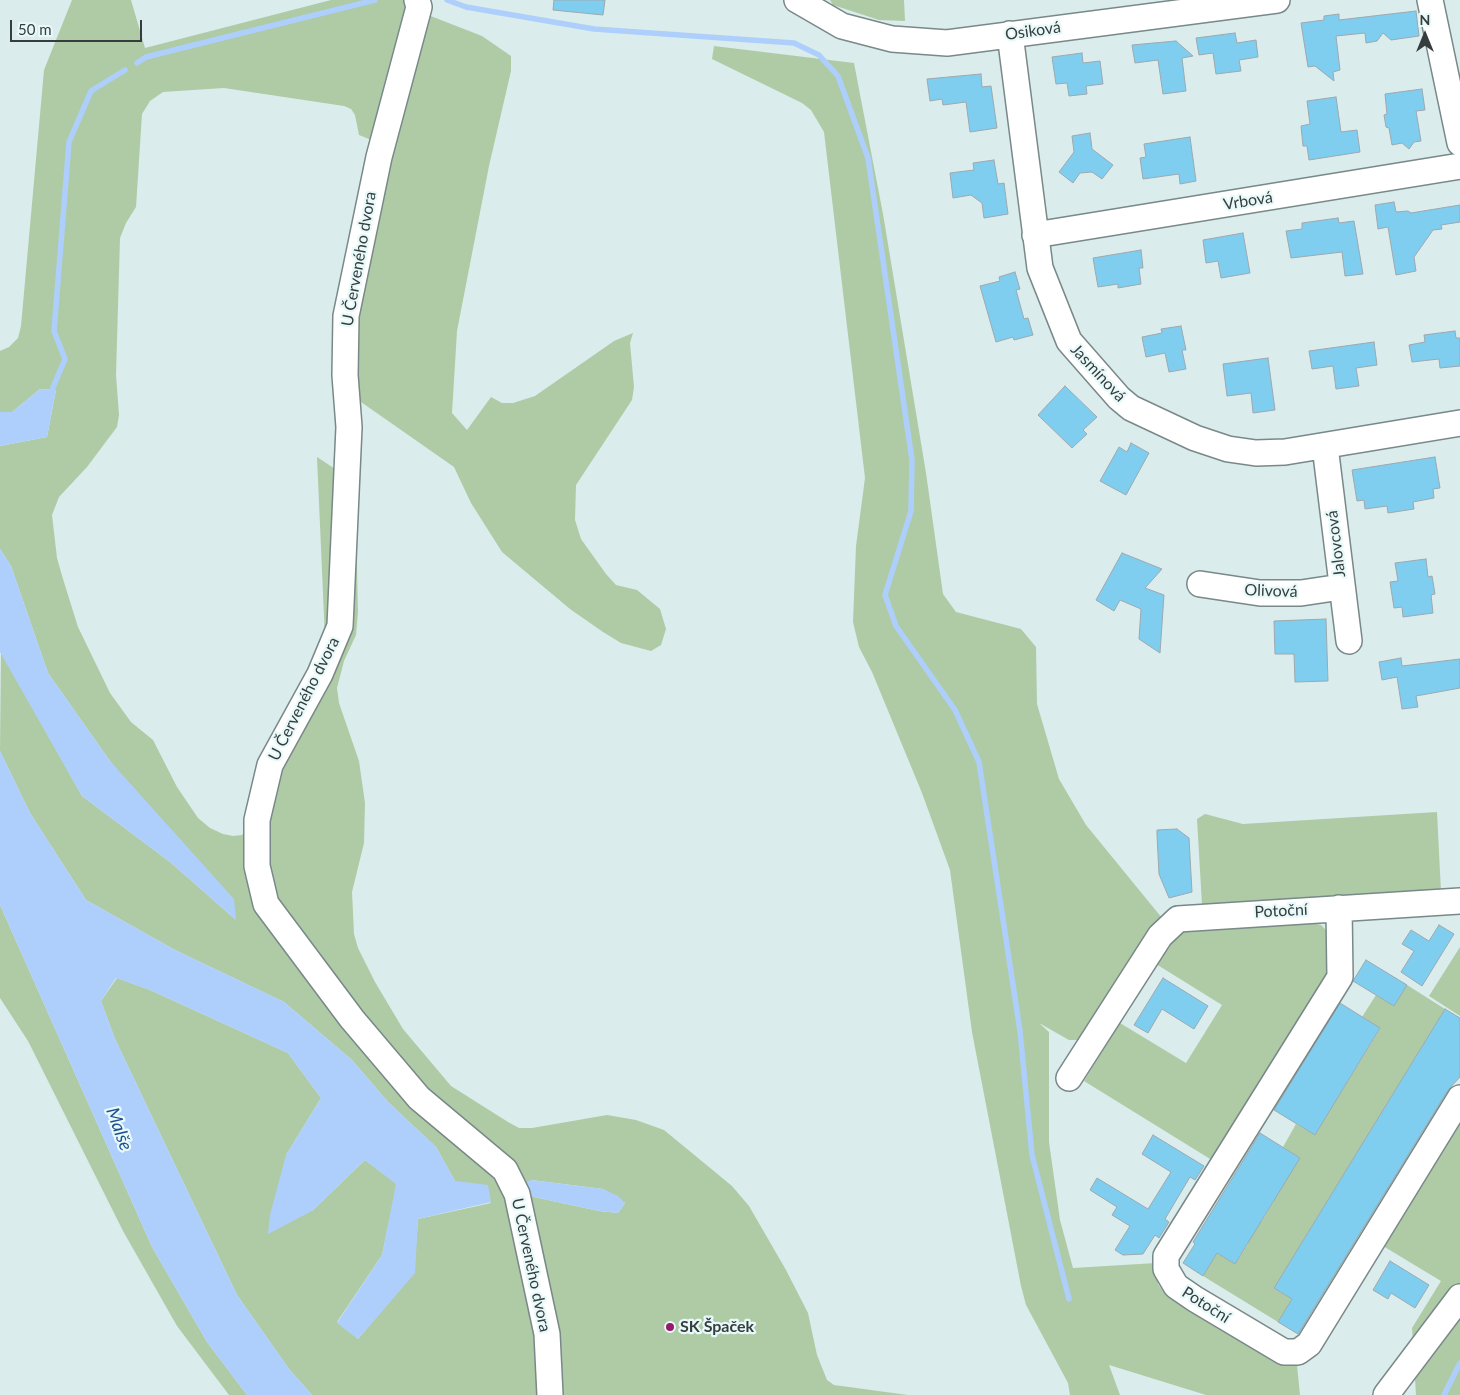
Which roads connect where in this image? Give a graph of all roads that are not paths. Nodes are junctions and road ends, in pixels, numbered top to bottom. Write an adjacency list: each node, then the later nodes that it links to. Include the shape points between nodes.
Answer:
1 (797, 0): 5 (street, Osiková, via 842,26 892,39 947,43)
2 (1277, 0): 5 (street, Osiková)
3 (1430, 0): 6 (street)
4 (417, 1): 19 (street, U Červeného dvora, via 419,8 379,157 346,316 344,375 349,427 340,626 320,674 270,765 257,820 257,866 266,904 352,1019 419,1098 505,1170 517,1194 547,1334)
5 (1010, 34): 8 (street, Jasmínová)
6 (1460, 143)
7 (1460, 166): 8 (street, Vrbová)
8 (1035, 235): 10 (street, Jasmínová, via 1040,268 1069,341 1131,408 1195,438 1228,449 1285,452)
9 (1460, 423): 10 (street, Jasmínová)
10 (1325, 446): 12 (street, Jalovcová)
11 (1200, 584): 12 (street, Olivová, via 1260,593)
12 (1342, 588): 13 (street, Jalovcová)
13 (1350, 641)
14 (1460, 901): 15 (street, Potoční)
15 (1339, 908): 16 (street, Potoční, via 1178,919 1160,936); 17 (street, Potoční, via 1340,977 1166,1256 1166,1269 1176,1286 1284,1352 1298,1352 1308,1344)
16 (1069, 1078)
17 (1460, 1098)
18 (1460, 1297): 20 (street)
19 (550, 1395)
20 (1386, 1395)

